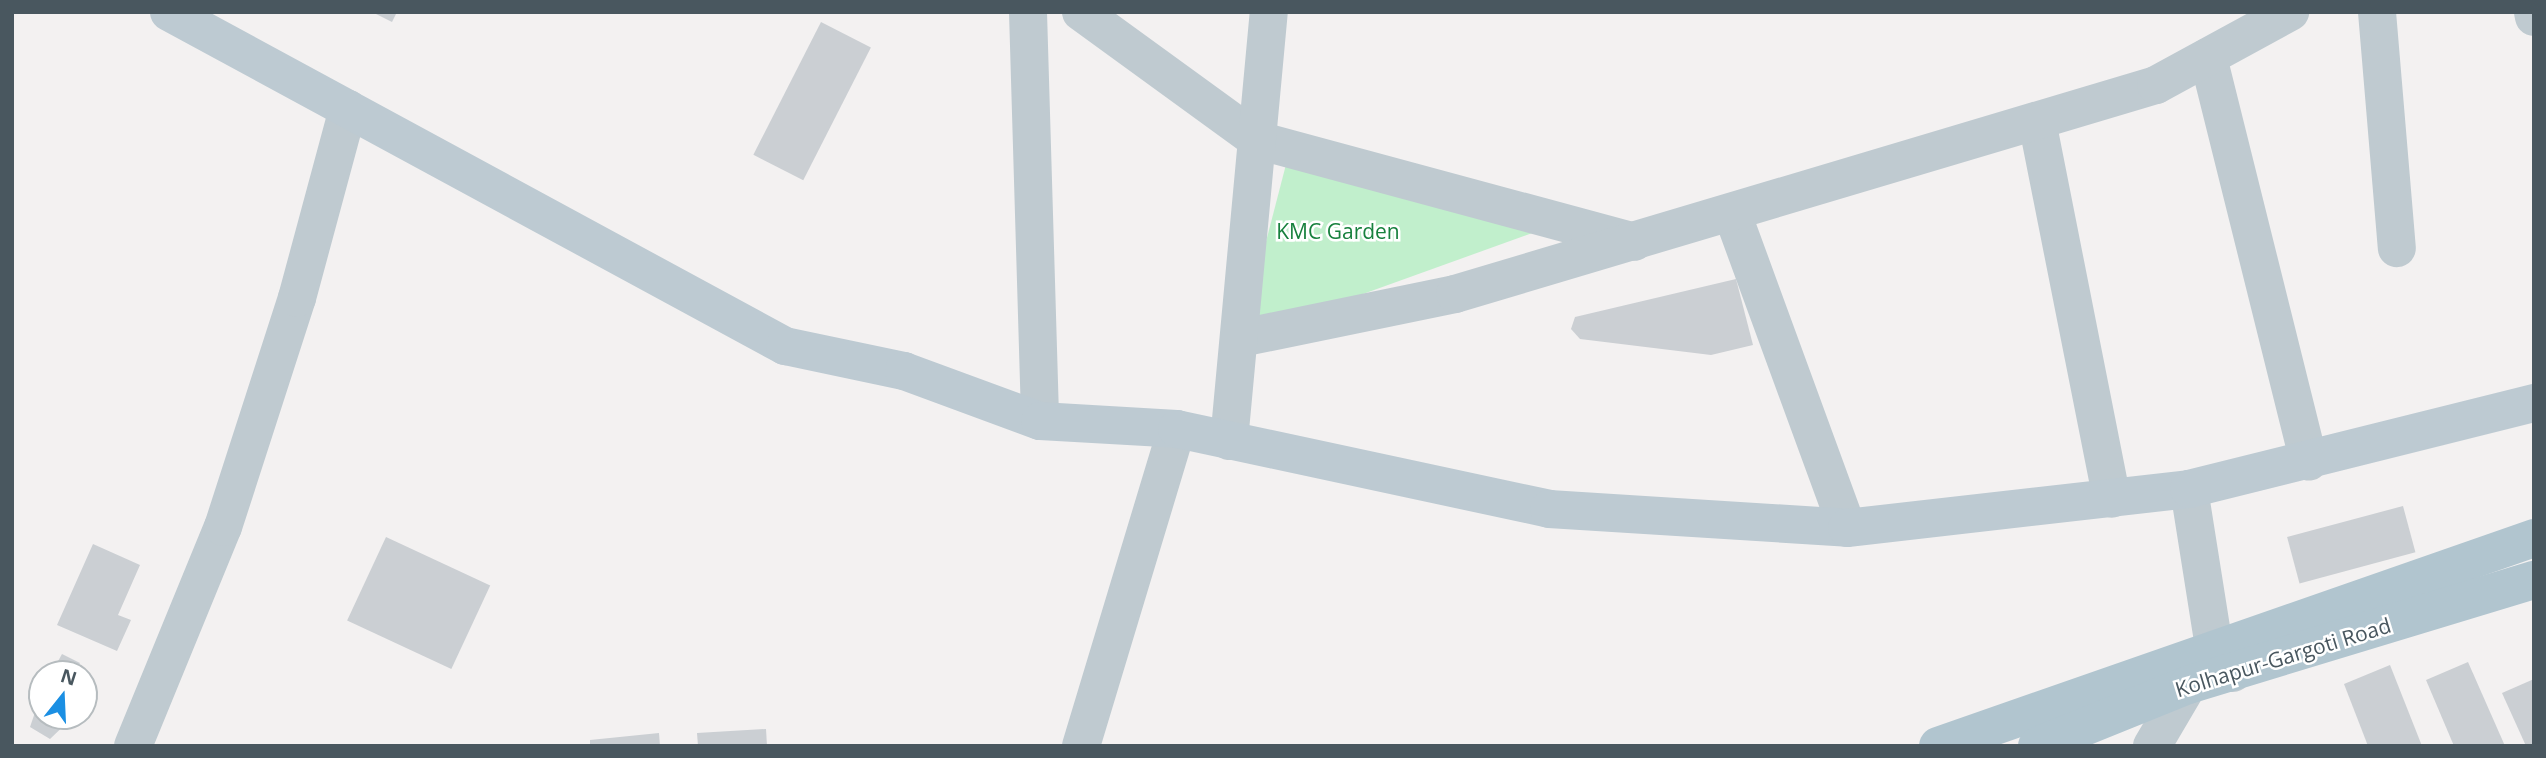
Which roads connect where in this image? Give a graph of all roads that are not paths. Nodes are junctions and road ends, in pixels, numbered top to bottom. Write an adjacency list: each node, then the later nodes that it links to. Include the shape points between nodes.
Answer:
1 (169, 12): 8 (main road)
2 (1028, 12): 16 (street)
3 (1081, 12): 10 (street)
4 (1269, 12): 10 (street)
5 (2290, 12): 7 (street)
6 (2377, 12): 13 (street)
7 (2207, 57): 9 (street, via 2156,85); 19 (street)
8 (348, 109): 16 (main road, via 785,346 904,371); 28 (street, via 297,298 223,527)
9 (2037, 121): 11 (street); 21 (street)
10 (1256, 141): 12 (street); 14 (street)
11 (1732, 213): 12 (street); 22 (street)
12 (1634, 242): 14 (street, via 1455,294)
13 (2397, 248)
14 (1241, 338): 18 (street)
15 (2534, 403): 19 (main road)
16 (1040, 421): 17 (main road)
17 (1177, 429): 18 (main road); 29 (street)
18 (1229, 441): 22 (main road, via 1549,509)
19 (2309, 463): 20 (main road)
20 (2189, 489): 21 (main road); 25 (street)
21 (2112, 499): 22 (main road)
22 (1847, 528)
23 (2534, 538): 25 (main road)
24 (2534, 580): 25 (main road, Kolhapur-Gargoti Road)
25 (2223, 660): 26 (main road, Kolhapur-Gargoti Road); 30 (main road)
26 (2188, 685): 27 (street); 31 (main road, Kolhapur-Gargoti Road)
27 (2152, 745)
28 (133, 746)
29 (1081, 746)
30 (1938, 746)
31 (2037, 746)

